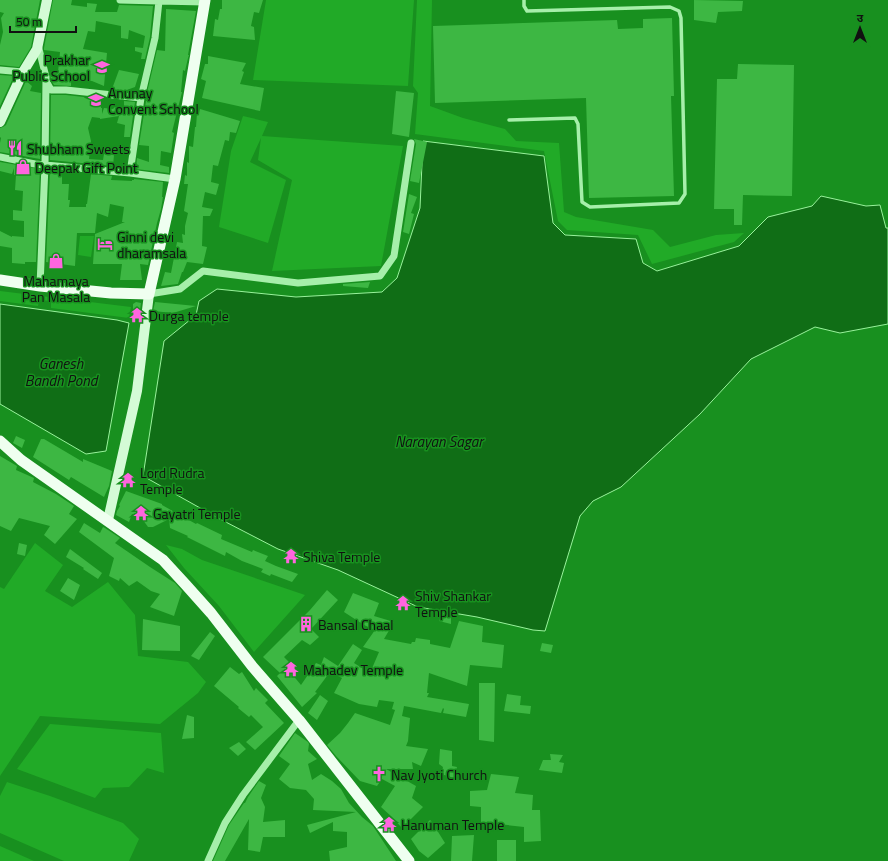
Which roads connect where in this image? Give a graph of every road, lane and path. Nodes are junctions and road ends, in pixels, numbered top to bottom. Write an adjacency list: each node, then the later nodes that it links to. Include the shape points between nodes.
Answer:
1 (47, 0): 6 (main road)
2 (120, 0): 4 (street)
3 (524, 0): 11 (lane, via 527,11 670,7 679,11 685,194 679,203 590,207 582,202 578,124 575,118)
4 (160, 1): 5 (street); 10 (street, via 155,38)
5 (205, 1): 17 (main road)
6 (38, 45): 8 (main road); 9 (street)
7 (0, 70): 8 (street)
8 (23, 72): 12 (main road)
9 (46, 81): 10 (street, via 52,90); 15 (street)
10 (141, 98): 16 (street)
11 (509, 120)
12 (0, 122)
13 (411, 143): 20 (street, via 394,256 380,276 298,283 203,271 180,289)
14 (0, 156): 15 (street)
15 (45, 165): 16 (street); 19 (street)
16 (130, 173): 17 (street)
17 (176, 179): 20 (main road)
18 (0, 280): 19 (main road)
19 (40, 286): 20 (main road)
20 (149, 294): 22 (main road, via 137,391)
21 (0, 441): 22 (main road, via 21,460)
22 (108, 520): 23 (main road, via 163,560 211,613)
23 (299, 720): 24 (street, via 243,795 225,823); 25 (main road)
24 (208, 861)
25 (409, 861)

